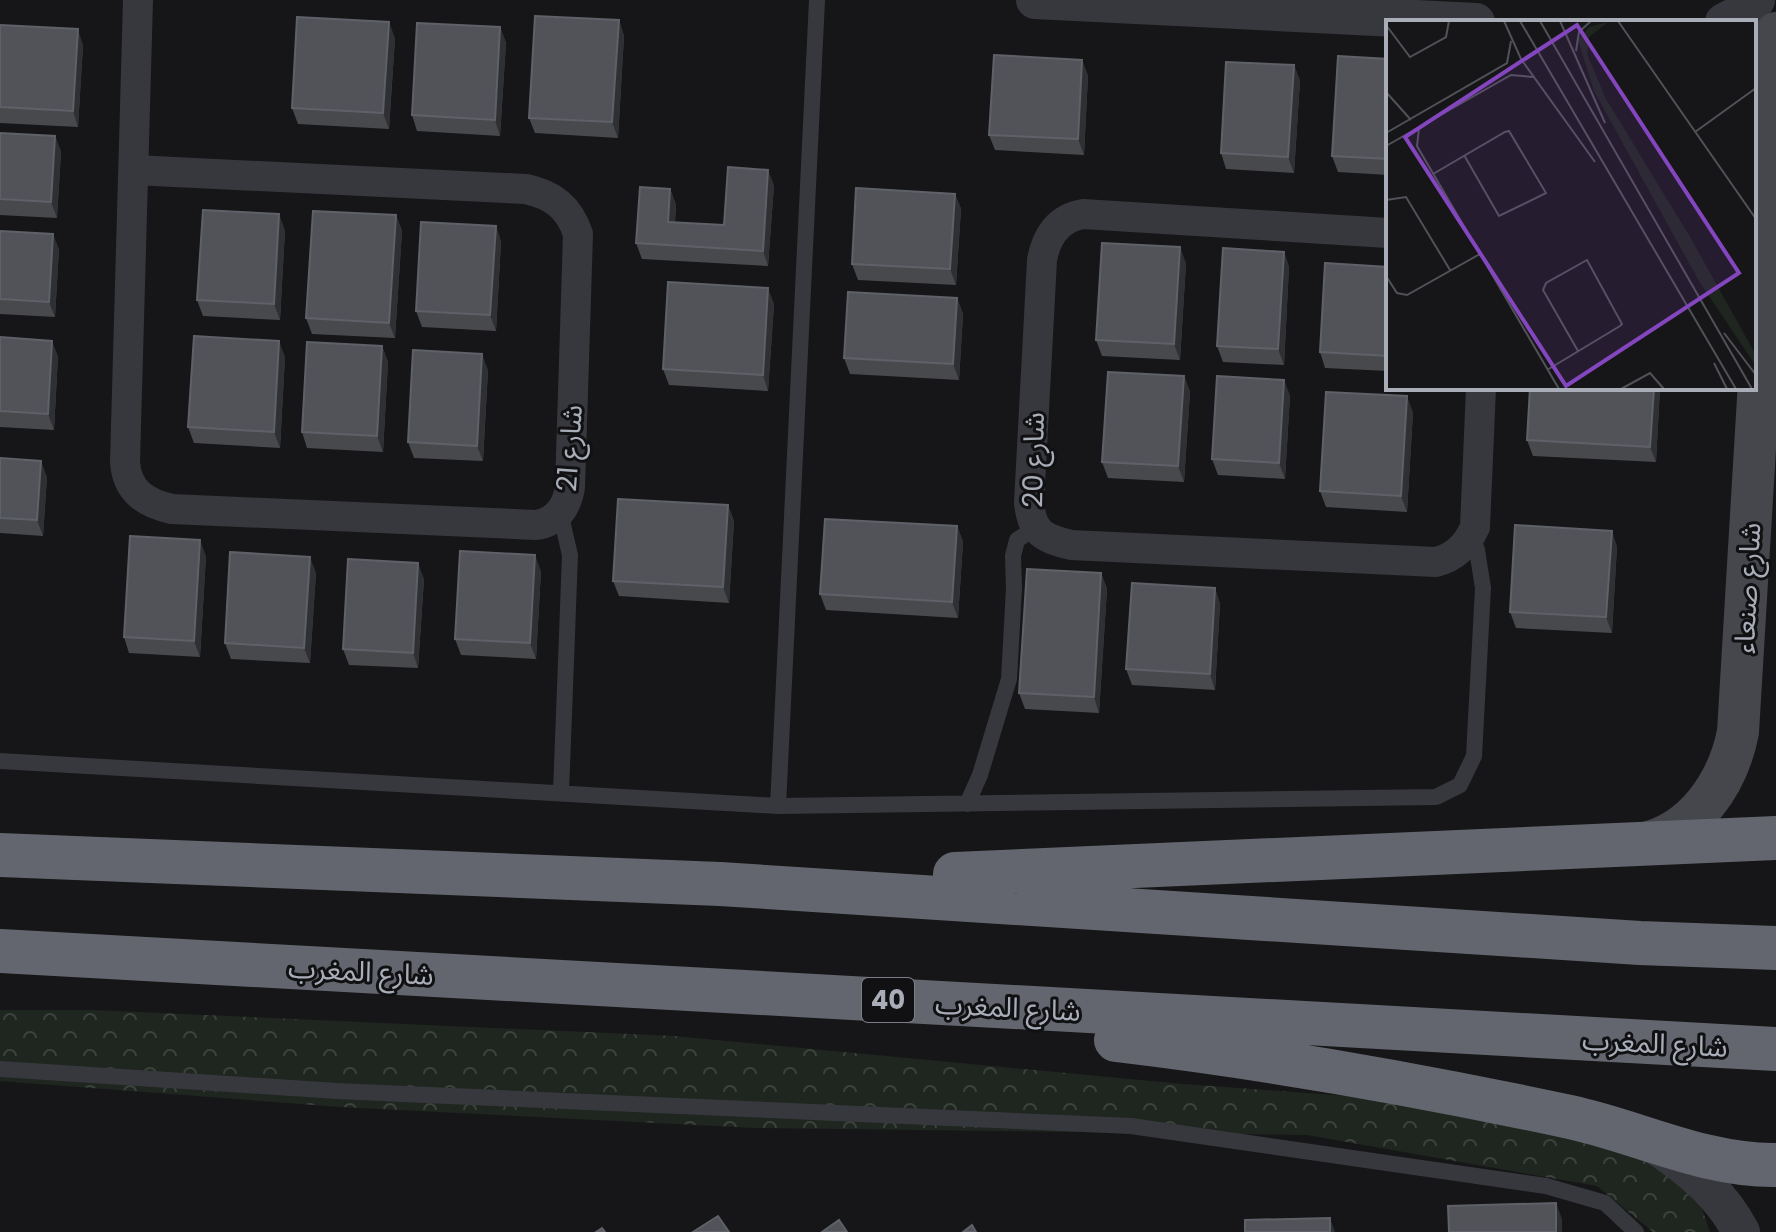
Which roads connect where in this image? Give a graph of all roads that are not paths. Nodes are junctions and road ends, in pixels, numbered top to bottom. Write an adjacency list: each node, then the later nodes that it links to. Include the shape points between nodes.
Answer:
1 (138, 0): 9 (street, شارع 21)
2 (817, 0): 20 (lane)
3 (1035, 0): 5 (street)
4 (1756, 0): 6 (street)
5 (1436, 20)
6 (1728, 20)
7 (1776, 33): 8 (main road, شارع صنعاء)
8 (1763, 84): 15 (main road, شارع صنعاء, via 1767,248)
9 (134, 170): 12 (street, شارع 21, via 526,189 553,198 570,214 578,234 570,487); 12 (street, شارع 21, via 125,462 129,483 141,497 172,509 536,525 550,522)
10 (1386, 233): 13 (street, شارع 20, via 1083,214 1059,224 1042,260 1029,503)
11 (1481, 390): 14 (street)
12 (560, 512): 18 (lane, via 570,555)
13 (1035, 528): 14 (street, شارع 20, via 1071,545 1436,562 1455,554); 19 (lane, via 1017,540 1013,556 1009,679)
14 (1471, 536): 19 (lane, via 1483,588 1474,756 1460,785 1446,795)
15 (1744, 652): 16 (main road, via 1757,682); 22 (main road, شارع صنعاء, via 1738,732 1721,783 1676,829)
16 (1776, 690)
17 (0, 761): 18 (lane)
18 (561, 793): 20 (lane)
19 (967, 804): 20 (lane)
20 (778, 806)
21 (1776, 838): 22 (highway)
22 (1627, 846): 24 (highway)
23 (0, 855): 24 (highway)
24 (720, 884): 25 (highway)
25 (1776, 948)
26 (0, 951): 27 (highway, شارع المغرب / 40)
27 (709, 990): 28 (highway, شارع المغرب / 40); 30 (highway, via 1226,1054 1484,1098)
28 (1776, 1049)
29 (3, 1074): 32 (lane, via 1131,1126 1546,1186 1605,1203)
30 (1649, 1141): 31 (highway, via 1742,1164); 33 (street, via 1712,1189)
31 (1776, 1165)
32 (1636, 1232)
33 (1741, 1232)

